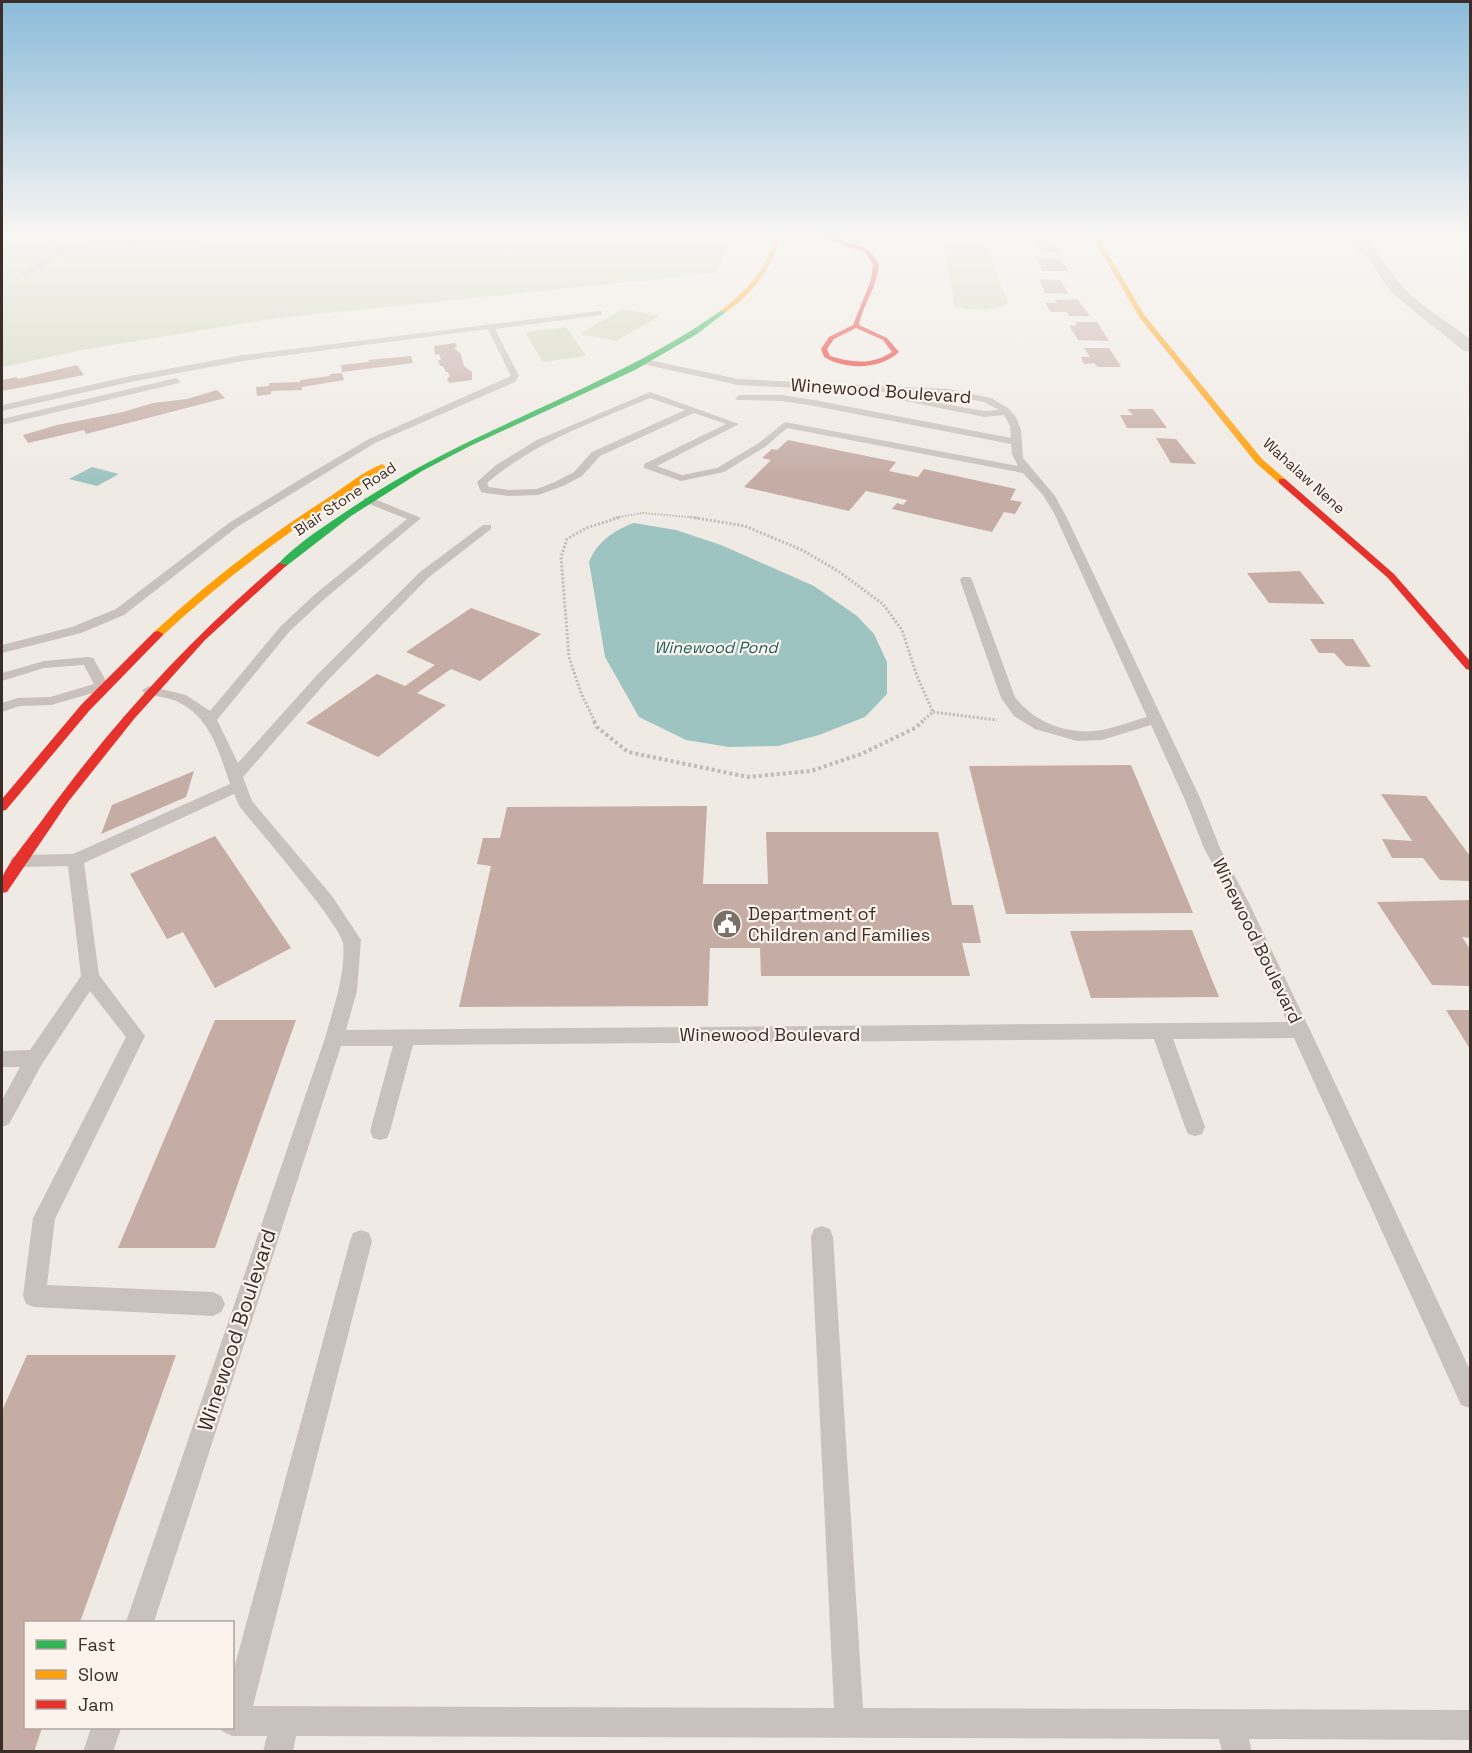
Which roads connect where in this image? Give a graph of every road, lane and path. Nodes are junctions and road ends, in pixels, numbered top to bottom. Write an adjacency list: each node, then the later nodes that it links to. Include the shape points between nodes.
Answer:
1 (567, 317): 6 (lane)
2 (715, 317): 10 (main road, Blair Stone Road)
3 (856, 317): 7 (main road)
4 (1143, 317): 28 (main road, Wahalaw Nene, via 1259,461 1391,576)
5 (1431, 317): 8 (street)
6 (490, 326): 11 (lane, via 309,349 310,357); 27 (lane, via 515,376 512,380 372,441 312,476 233,525 112,617 75,632)
7 (856, 326): 7 (main road, via 885,339 896,352 891,358 867,363 827,357 824,349 831,338)
8 (1470, 347)
9 (619, 356): 10 (main road)
10 (645, 362): 12 (lane, Winewood Boulevard); 24 (main road, Blair Stone Road, via 494,429)
11 (226, 365): 14 (lane); 19 (lane)
12 (733, 381): 16 (lane, Winewood Boulevard, via 949,392 980,397); 20 (lane, via 742,403 782,398)
13 (890, 397): 16 (lane, via 984,414)
14 (2, 408)
15 (693, 410): 15 (lane, via 650,395 537,444 496,468 482,482 485,490 538,492 578,474 596,454); 18 (lane)
16 (1007, 412): 20 (lane, Winewood Boulevard, via 1016,427)
17 (734, 414): 18 (lane)
18 (724, 420): 22 (lane, via 734,424 648,466 681,478 720,470 762,445 785,425)
19 (2, 422)
20 (1016, 442): 22 (lane, Winewood Boulevard, via 1018,458)
21 (391, 462): 23 (main road, Blair Stone Road)
22 (1029, 471): 34 (lane, Winewood Boulevard, via 1050,497 1072,539)
23 (340, 491): 24 (main road); 30 (main road, Blair Stone Road, via 266,542 186,606)
24 (368, 500): 31 (main road, Blair Stone Road, via 246,593); 35 (lane, via 415,518 285,629)
25 (487, 527): 37 (lane, via 424,575 322,678)
26 (966, 580): 36 (lane, via 1008,698 1019,713)
27 (2, 649)
28 (1470, 667)
29 (2, 677): 30 (lane, via 24,668 88,661)
30 (102, 686): 31 (main road); 32 (lane, via 51,701 18,702); 38 (main road, Blair Stone Road, via 46,749)
31 (137, 689): 35 (lane, Winewood Boulevard, via 181,698); 40 (main road, Blair Stone Road)
32 (2, 708)
33 (933, 712): 33 (path, via 915,728 861,754 811,771 748,777 628,752 597,727 569,657 561,557 567,539 614,518 643,513 745,525 802,550 883,604 902,630 916,676); 36 (path)
34 (1156, 719): 36 (lane, via 1102,735 1077,736); 43 (lane, Winewood Boulevard, via 1212,848)
35 (210, 720): 37 (lane, Winewood Boulevard)
36 (1040, 726)
37 (237, 781): 39 (lane); 45 (lane, Winewood Boulevard, via 245,803 326,901 352,940 348,991)
38 (2, 807)
39 (75, 860): 40 (lane); 42 (lane)
40 (18, 861): 41 (main road, Blair Stone Road)
41 (2, 888)
42 (90, 977): 47 (lane); 54 (lane, via 136,1036 44,1218 34,1296)
43 (1301, 1030): 44 (lane, Winewood Boulevard); 55 (lane)
44 (1161, 1032): 46 (lane, Winewood Boulevard); 50 (lane)
45 (334, 1038): 46 (lane, Winewood Boulevard); 56 (lane, Winewood Boulevard)
46 (405, 1038): 51 (lane)
47 (35, 1058): 48 (lane); 49 (lane)
48 (2, 1059)
49 (2, 1118)
50 (1195, 1127)
51 (380, 1131)
52 (822, 1237): 59 (lane)
53 (361, 1241): 57 (lane)
54 (213, 1304)
55 (1470, 1396)
56 (141, 1621)
57 (234, 1721): 58 (lane)
58 (285, 1721): 59 (lane); 64 (lane)
59 (849, 1722): 60 (lane)
60 (1230, 1723): 61 (lane); 65 (lane)
61 (1470, 1725)
62 (106, 1729): 63 (lane)
63 (98, 1752)
64 (278, 1752)
65 (1237, 1752)

